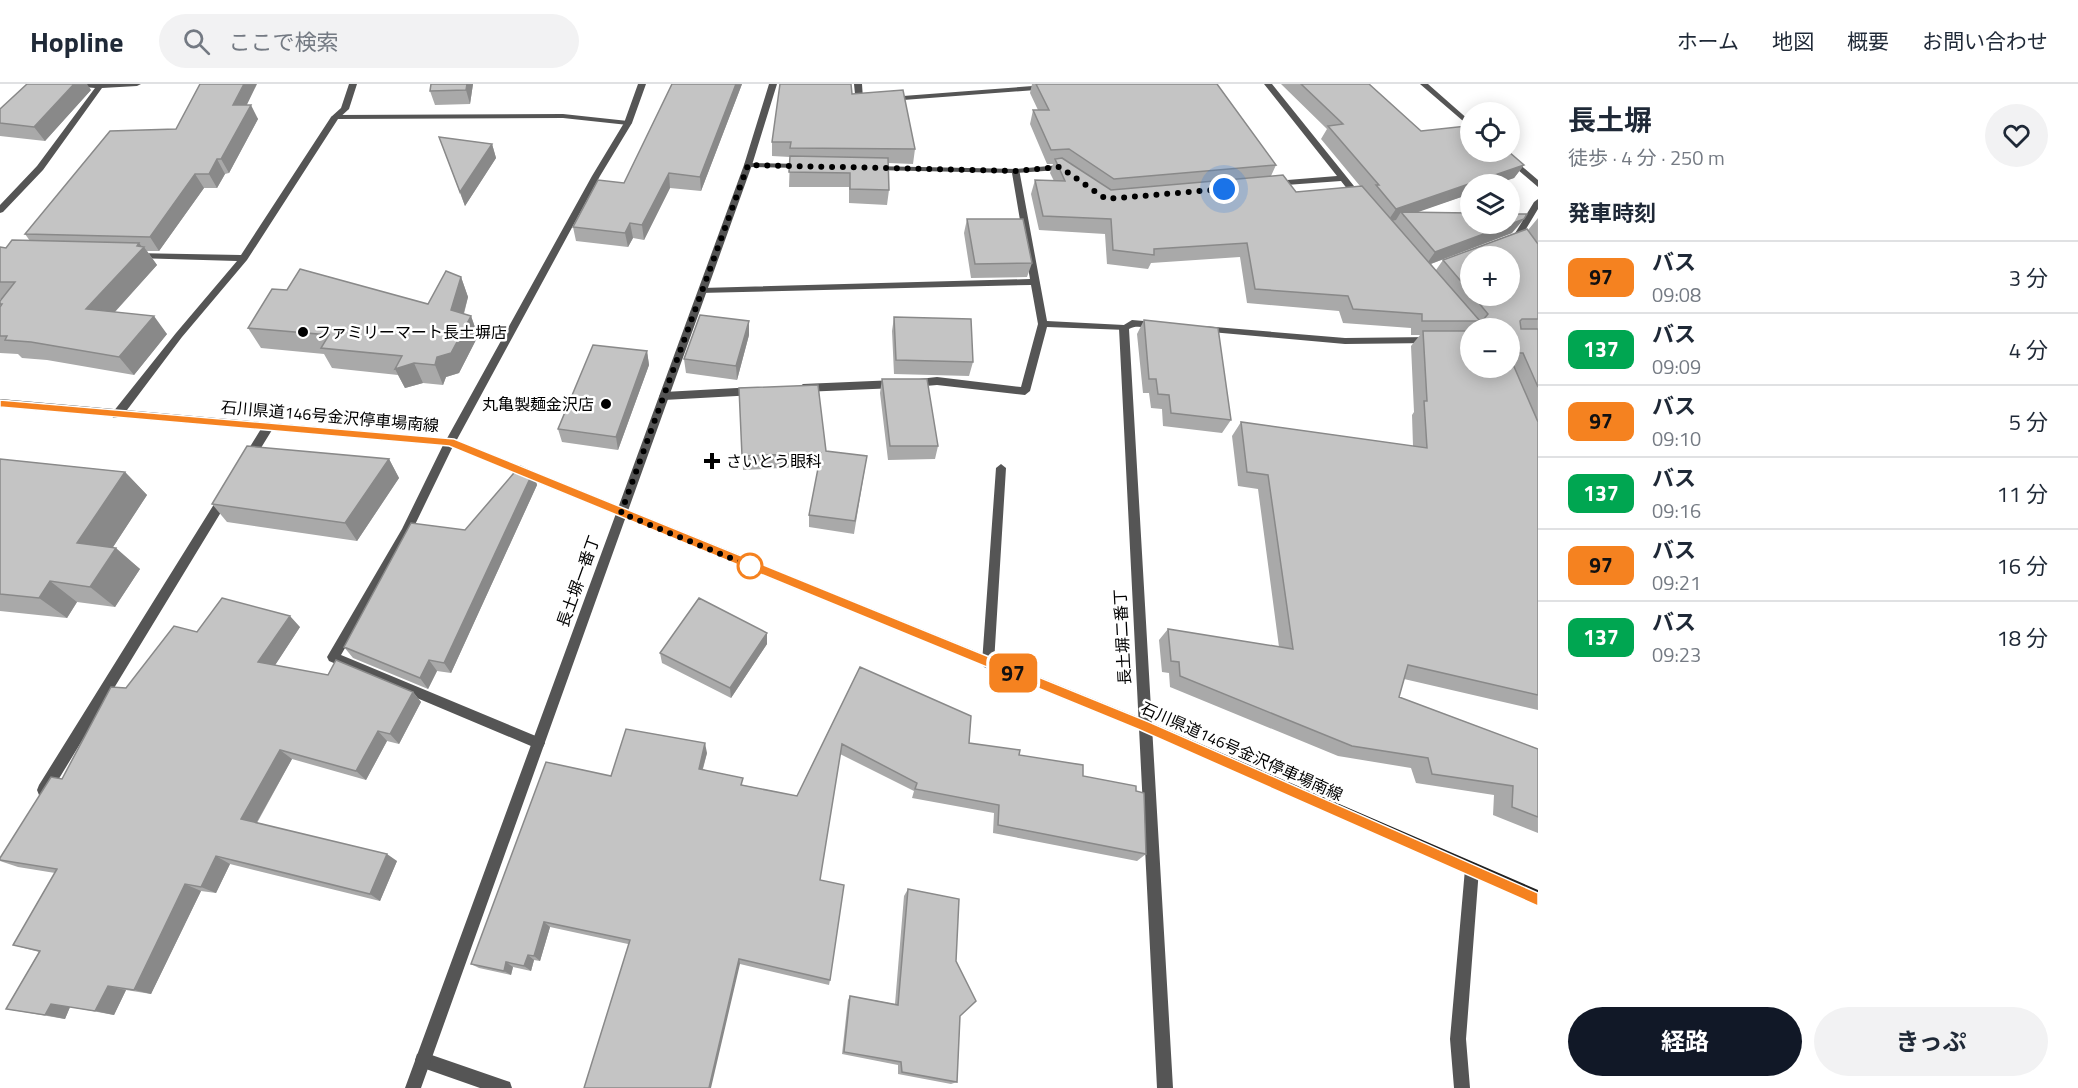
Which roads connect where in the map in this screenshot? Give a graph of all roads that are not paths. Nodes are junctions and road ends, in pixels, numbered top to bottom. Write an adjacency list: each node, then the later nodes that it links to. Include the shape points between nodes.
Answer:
1 (73, 84): 9 (street)
2 (137, 84): 9 (street)
3 (354, 84): 12 (street, via 345,109)
4 (642, 84): 13 (street)
5 (772, 84): 15 (street, 長土塀一番丁)
6 (858, 84): 10 (street, via 859,102)
7 (1268, 84): 20 (street)
8 (1424, 84): 11 (street)
9 (100, 86): 25 (street, via 40,168)
10 (1060, 86)
11 (1460, 115)
12 (335, 117): 13 (street, via 563,116); 28 (street)
13 (628, 123): 42 (street)
14 (1513, 162): 21 (street)
15 (748, 165): 16 (street); 30 (street, 長土塀一番丁)
16 (815, 166)
17 (860, 167): 18 (street)
18 (1016, 171): 19 (street, via 1060,167); 29 (street)
19 (1070, 174)
20 (1342, 178): 22 (street); 24 (street)
21 (1538, 184)
22 (1260, 186)
23 (1538, 201): 26 (street, via 1519,241)
24 (1364, 204)
25 (0, 210)
26 (1496, 245)
27 (128, 255): 28 (street)
28 (244, 258): 40 (street)
29 (1036, 282): 30 (street); 31 (street)
30 (702, 291): 38 (street, 長土塀一番丁)
31 (1043, 324): 33 (street); 36 (street, via 1025,391 937,381)
32 (1168, 326): 33 (street, via 1132,323)
33 (1124, 328): 48 (street, 長土塀二番丁)
34 (1191, 328): 35 (street, via 1345,341)
35 (1447, 340)
36 (795, 389)
37 (771, 390): 38 (street)
38 (664, 396): 46 (street, 長土塀一番丁)
39 (0, 403): 40 (main road, 石川県道146号金沢停車場南線)
40 (117, 415): 41 (main road, 石川県道146号金沢停車場南線)
41 (268, 427): 42 (main road, 石川県道146号金沢停車場南線); 43 (street)
42 (450, 442): 46 (main road, 石川県道146号金沢停車場南線); 49 (street, via 406,532 333,657)
43 (243, 467)
44 (1001, 468): 47 (street)
45 (231, 488): 50 (street)
46 (621, 513): 47 (main road, 石川県道146号金沢停車場南線); 49 (street, 長土塀一番丁)
47 (988, 663): 48 (main road, 石川県道146号金沢停車場南線)
48 (1144, 726): 51 (main road, 石川県道146号金沢停車場南線); 56 (street, 長土塀二番丁)
49 (538, 743): 53 (street, 長土塀一番丁)
50 (38, 799)
51 (1472, 869): 52 (main road, 石川県道146号金沢停車場南線); 57 (street, via 1458,1039)
52 (1538, 898)
53 (423, 1060): 54 (street, 長土塀一番丁); 55 (street)
54 (413, 1088)
55 (504, 1088)
56 (1165, 1088)
57 (1462, 1088)

